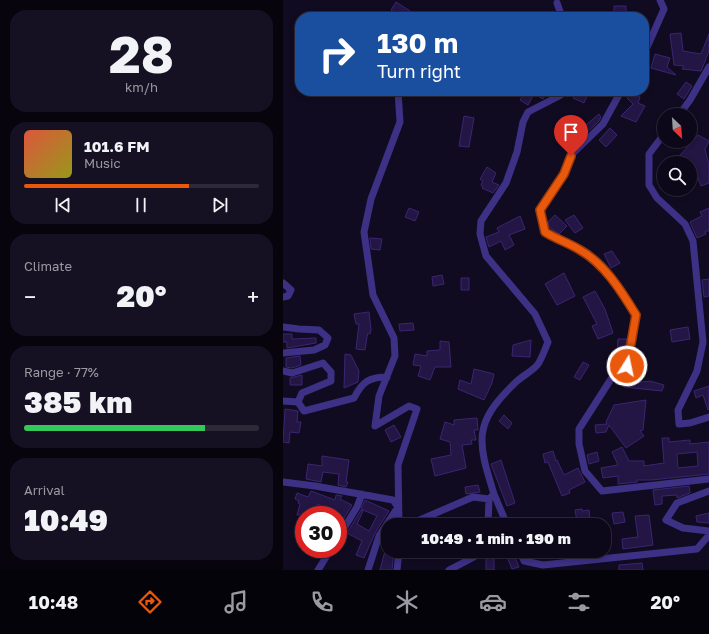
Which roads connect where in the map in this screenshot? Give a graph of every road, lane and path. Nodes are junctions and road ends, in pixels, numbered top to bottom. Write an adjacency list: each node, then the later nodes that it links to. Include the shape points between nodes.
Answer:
1 (660, 0): 4 (street, via 663,9)
2 (557, 3): 3 (street)
3 (561, 12)
4 (649, 42)
5 (709, 67): 9 (street)
6 (398, 96): 16 (street, via 400,122 371,199 364,232 373,295 395,338 395,356)
7 (559, 96): 24 (street, via 528,112 505,183 481,221 480,234 486,256 535,314 548,342 537,365 501,396 485,420 481,438)
8 (618, 96): 20 (street, via 603,124 571,156 564,174 540,210 545,232 581,250 611,276 636,315 627,366 611,380 579,429 579,444 585,471 602,491)
9 (684, 108)
10 (657, 143): 19 (street, via 649,154 649,185 657,198 685,224 693,241 703,342 697,371 679,410 679,424)
11 (283, 283): 12 (street, via 291,290 288,296)
12 (283, 297)
13 (283, 326): 14 (street, via 319,330 328,338 325,345 315,350)
14 (283, 353)
15 (283, 372): 18 (street, via 292,373 323,363 331,372 331,381 302,393)
16 (387, 377): 18 (street, via 377,377 361,385 354,398 304,411); 25 (street, via 379,396 375,426 409,406 417,409 398,465)
17 (283, 401): 18 (street)
18 (298, 402)
19 (709, 417)
20 (709, 479)
21 (283, 482): 23 (street)
22 (709, 491): 31 (street, via 677,503 665,520 683,528)
23 (361, 494): 25 (street, via 393,500); 30 (street)
24 (492, 497): 27 (street, via 473,497); 28 (street); 29 (street)
25 (398, 507): 26 (street); 38 (street, via 379,536)
26 (399, 518)
27 (424, 518)
28 (489, 518)
29 (503, 518)
30 (347, 523)
31 (709, 531)
32 (709, 535): 36 (street, via 697,550 543,565 524,561)
33 (326, 558): 37 (street)
34 (398, 558): 39 (street)
35 (472, 558): 40 (street)
36 (523, 558)
37 (319, 570)
38 (368, 570)
39 (397, 570)
40 (449, 570)

